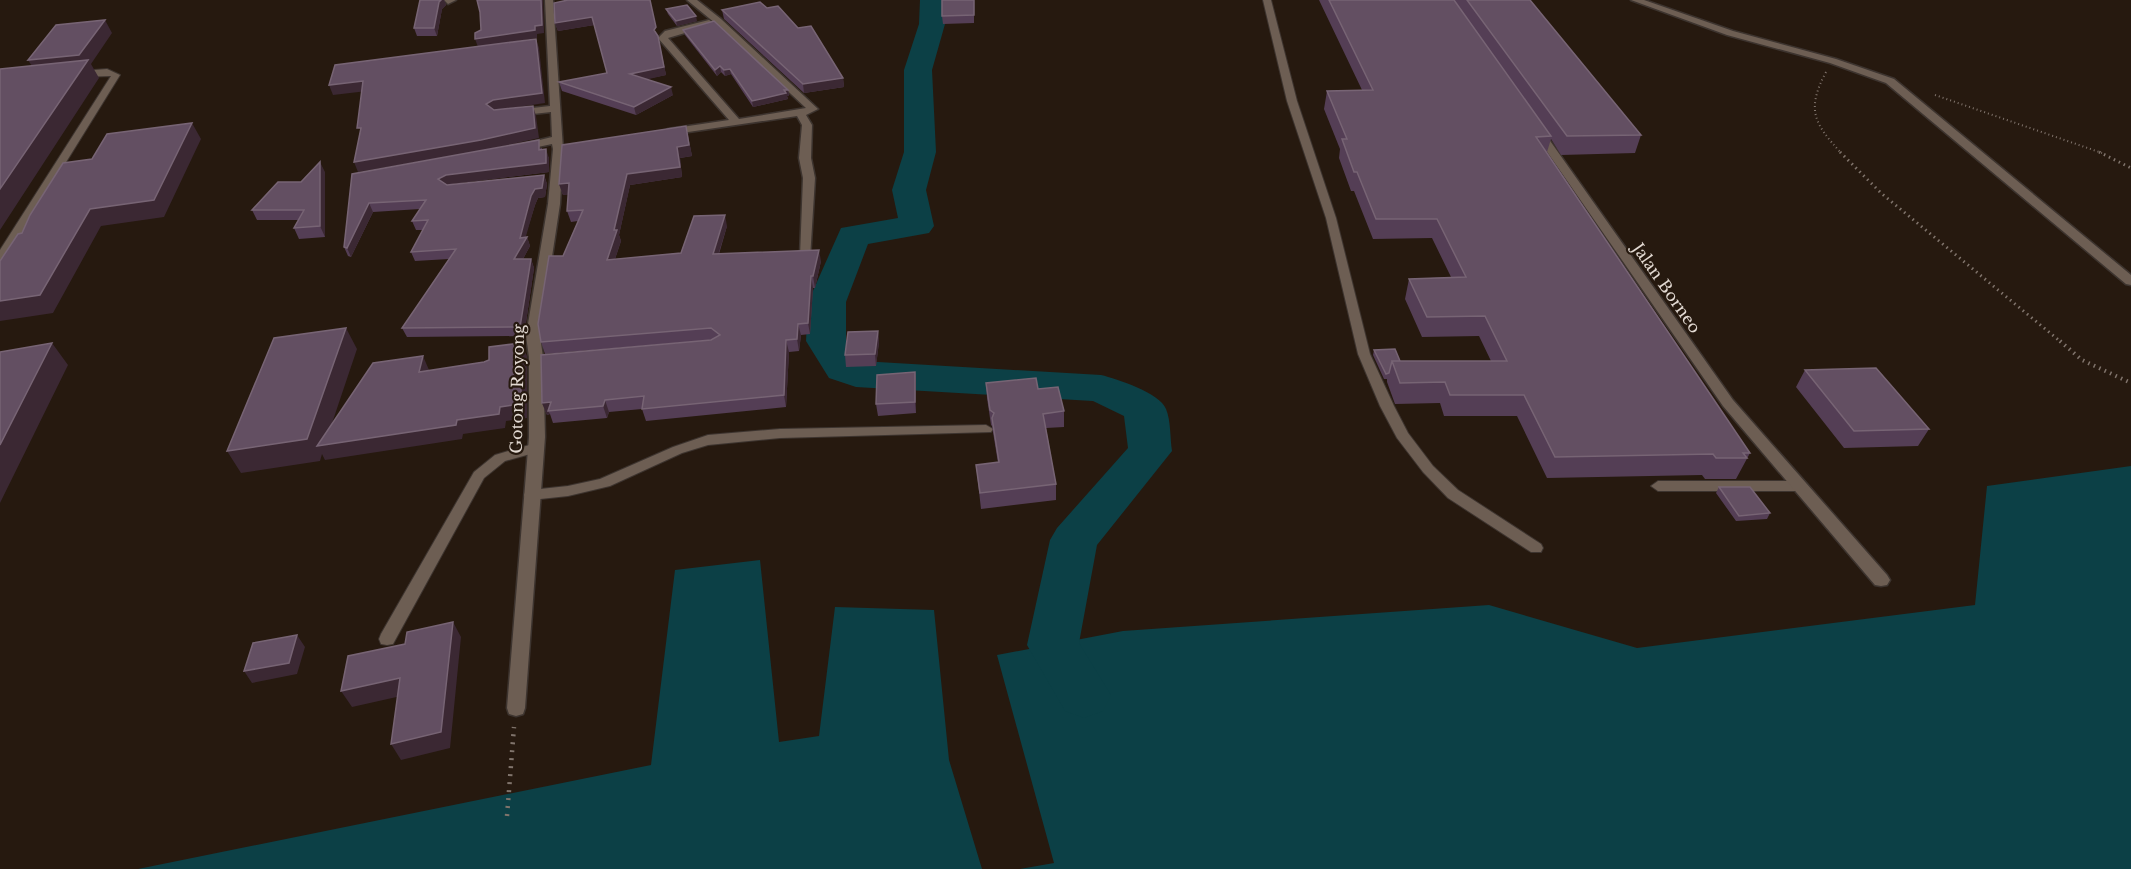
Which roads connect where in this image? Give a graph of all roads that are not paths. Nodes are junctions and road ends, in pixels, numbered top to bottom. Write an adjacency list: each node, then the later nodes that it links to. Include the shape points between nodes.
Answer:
1 (691, 0): 5 (street)
2 (1267, 0): 23 (lane, via 1292,101 1331,218 1364,354 1402,435 1453,494)
3 (1635, 0): 17 (street, via 1890,81)
4 (552, 4): 7 (street, Gotong Royong, via 546,42)
5 (718, 21): 8 (street, via 813,107); 11 (street, via 668,33 663,38)
6 (74, 75): 16 (lane, via 116,75)
7 (556, 108): 9 (street); 13 (street, Gotong Royong)
8 (800, 113): 11 (street); 15 (street, via 807,125)
9 (507, 114)
10 (1527, 115): 21 (street, Jalan Borneo, via 1728,403)
11 (736, 122): 12 (street)
12 (653, 135)
13 (562, 145): 14 (street); 19 (street, Gotong Royong, via 550,178 545,268 535,326 542,361)
14 (506, 151)
15 (806, 256)
16 (0, 259)
17 (2131, 281)
18 (986, 429): 22 (lane, via 789,434 706,441 627,474 555,494)
19 (536, 448): 22 (street, Gotong Royong); 25 (lane, via 500,458 479,475)
20 (1658, 486): 21 (lane)
21 (1800, 486): 24 (street, Jalan Borneo)
22 (531, 495): 26 (street, Gotong Royong)
23 (1536, 548)
24 (1881, 580)
25 (387, 639)
26 (516, 708)

